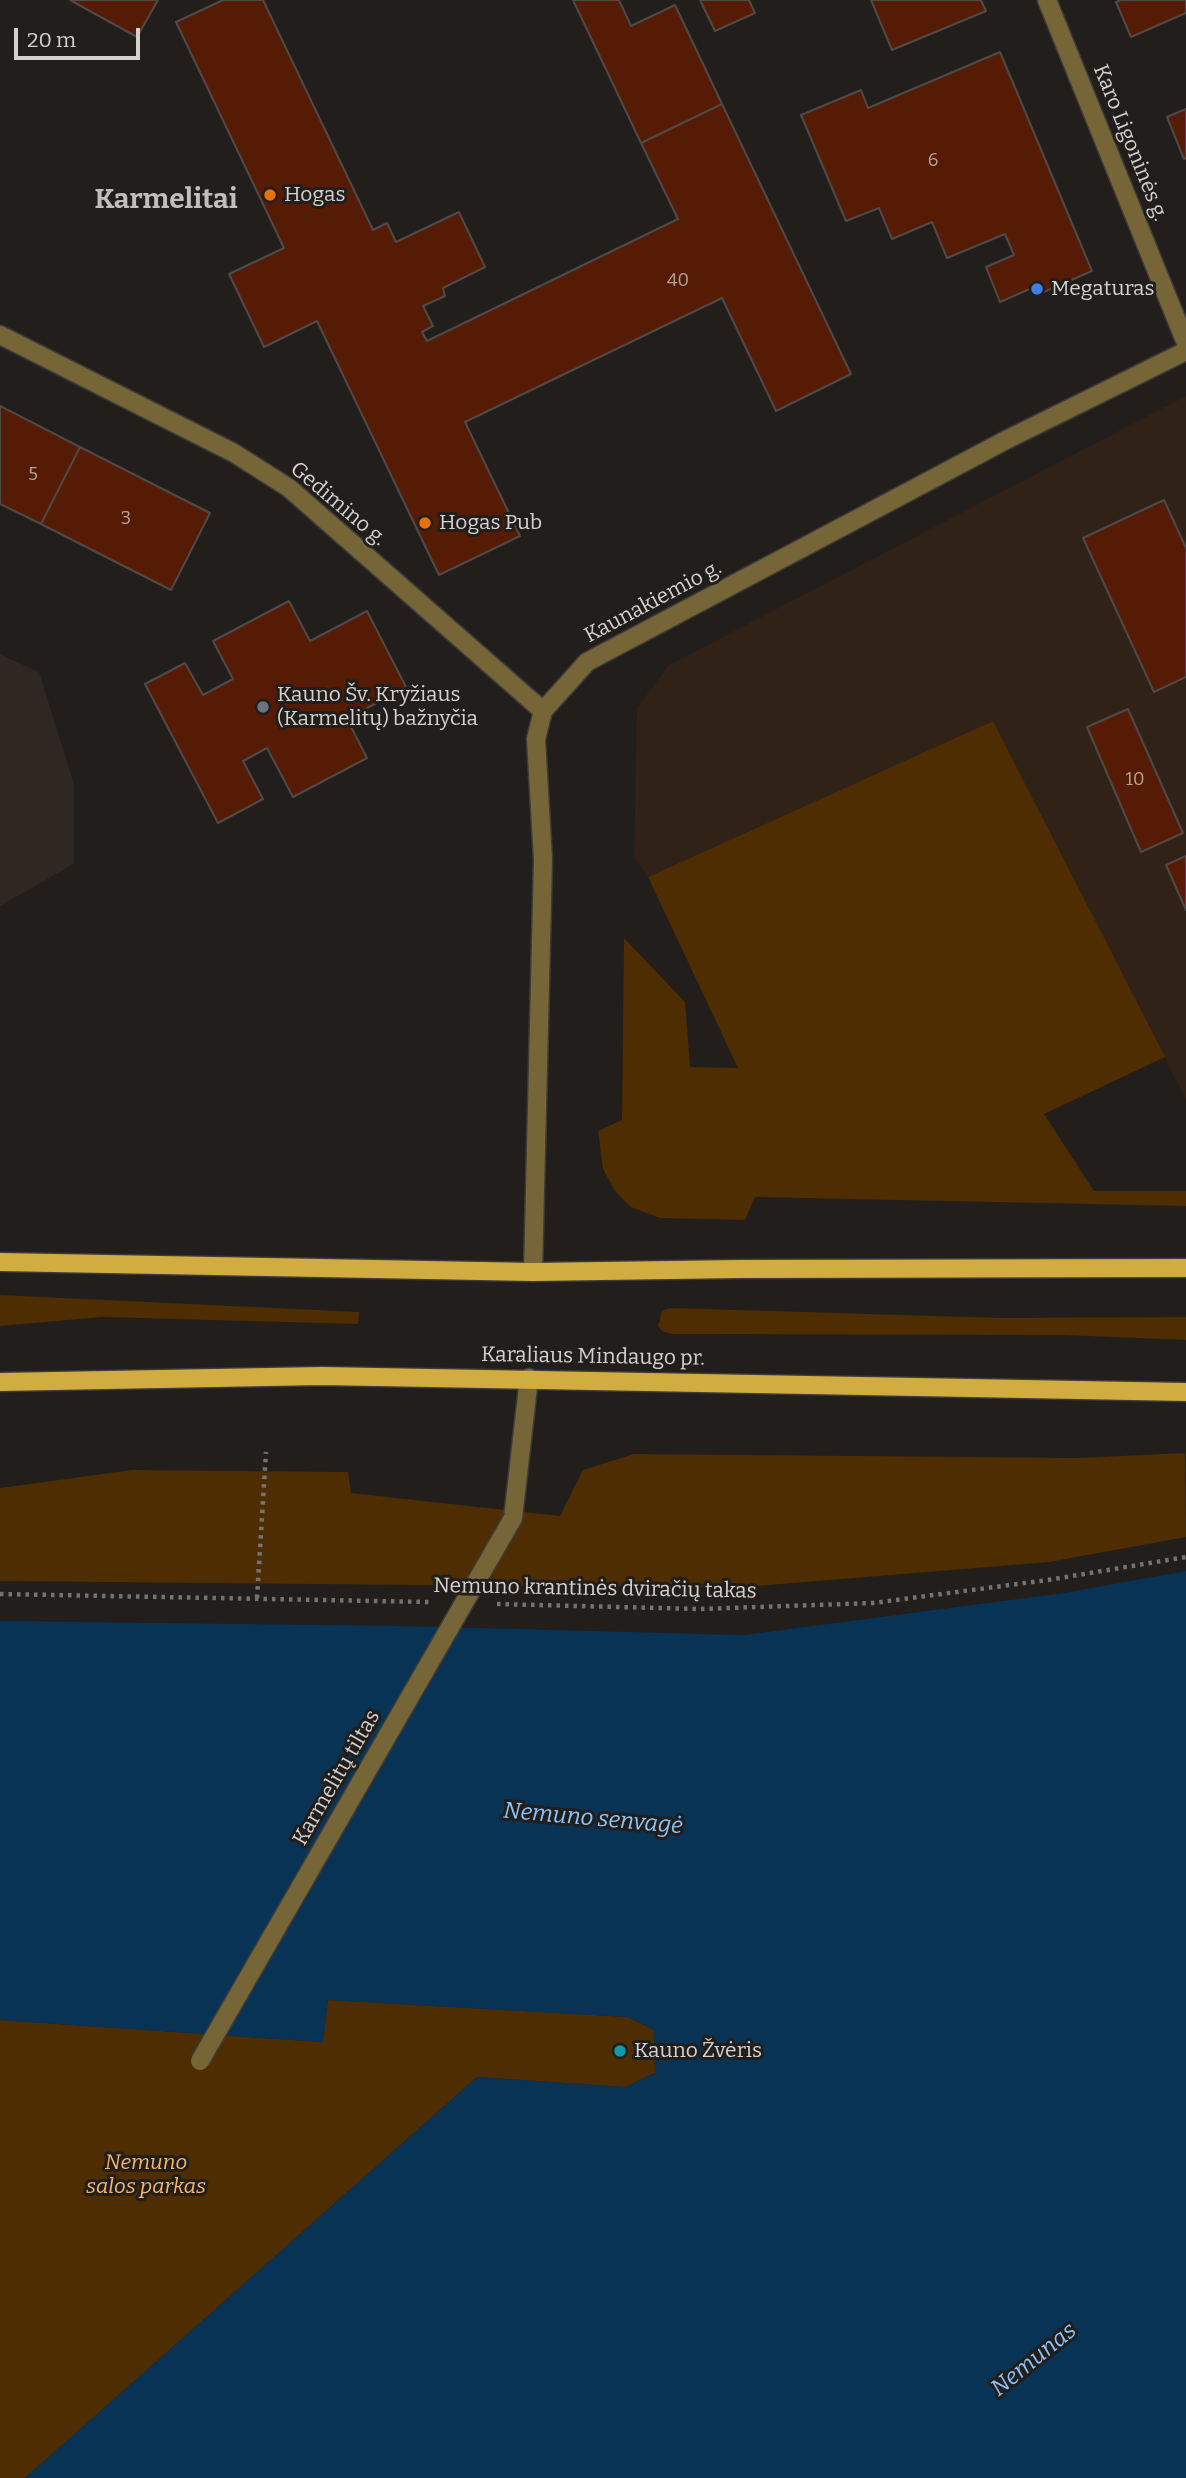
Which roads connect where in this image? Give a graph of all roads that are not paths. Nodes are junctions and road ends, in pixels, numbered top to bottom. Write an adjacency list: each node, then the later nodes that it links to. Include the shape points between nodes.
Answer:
1 (1047, 0): 3 (street, Karo Ligoninės g.)
2 (0, 335): 5 (street, Gedimino g., via 234,453 289,488)
3 (1186, 343)
4 (1186, 351): 5 (street, Kaunakiemio g., via 1006,440 587,662)
5 (543, 711): 8 (street, via 536,738 544,860)
6 (0, 1262): 8 (main road)
7 (1186, 1268): 8 (main road)
8 (533, 1272)
9 (529, 1378): 10 (main road, Karaliaus Mindaugo pr., via 322,1376); 11 (main road, Karaliaus Mindaugo pr.); 12 (street, Karmelitų tiltas, bridge, via 513,1518)
10 (0, 1382)
11 (1186, 1392)
12 (200, 2061)

